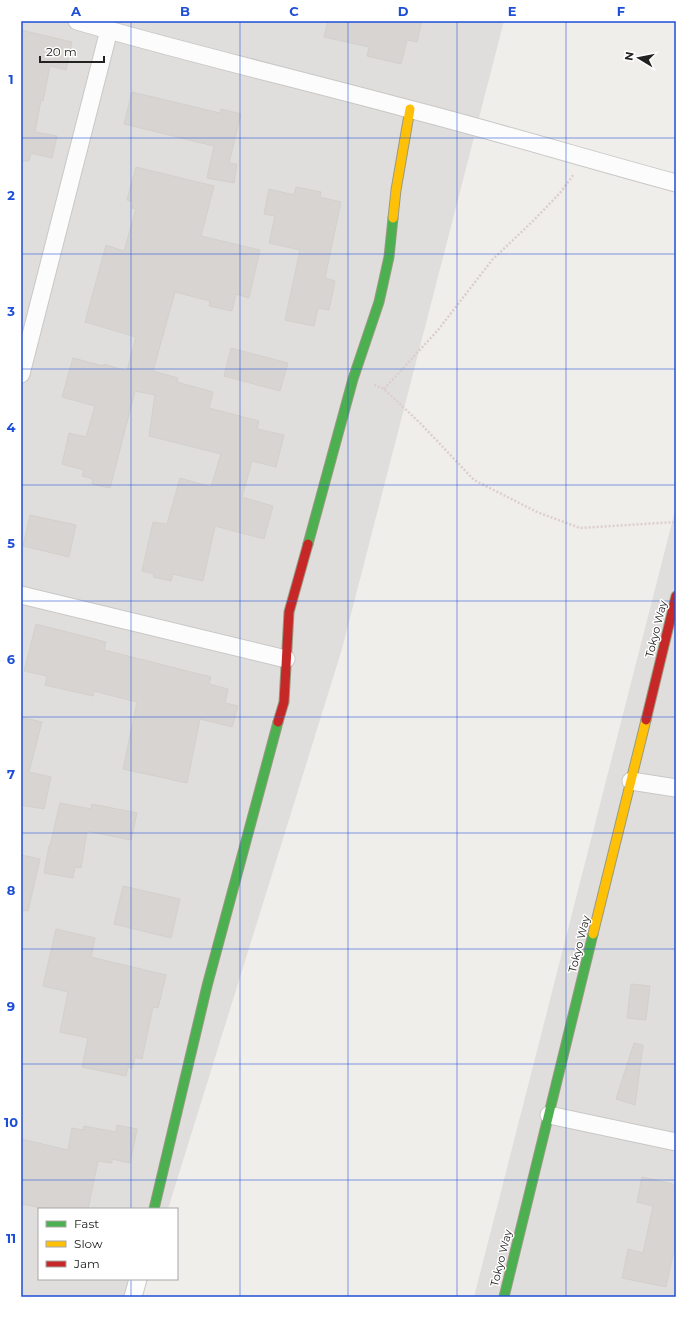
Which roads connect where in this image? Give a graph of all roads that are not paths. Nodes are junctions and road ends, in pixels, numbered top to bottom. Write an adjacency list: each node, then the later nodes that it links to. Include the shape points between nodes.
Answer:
1 (77, 21): 2 (street)
2 (109, 30): 3 (street); 5 (street)
3 (410, 109): 4 (street); 8 (street, via 396,190 389,257 379,302 353,379 289,612)
4 (676, 183)
5 (21, 374)
6 (21, 595): 8 (street)
7 (676, 596): 9 (street, Tokyo Way)
8 (286, 659): 13 (street, via 284,702 206,986)
9 (631, 781): 10 (street); 11 (street, Tokyo Way)
10 (676, 788)
11 (549, 1115): 12 (street); 16 (street, Tokyo Way)
12 (676, 1142)
13 (154, 1208)
14 (138, 1280): 15 (street)
15 (133, 1297)
16 (504, 1297)

